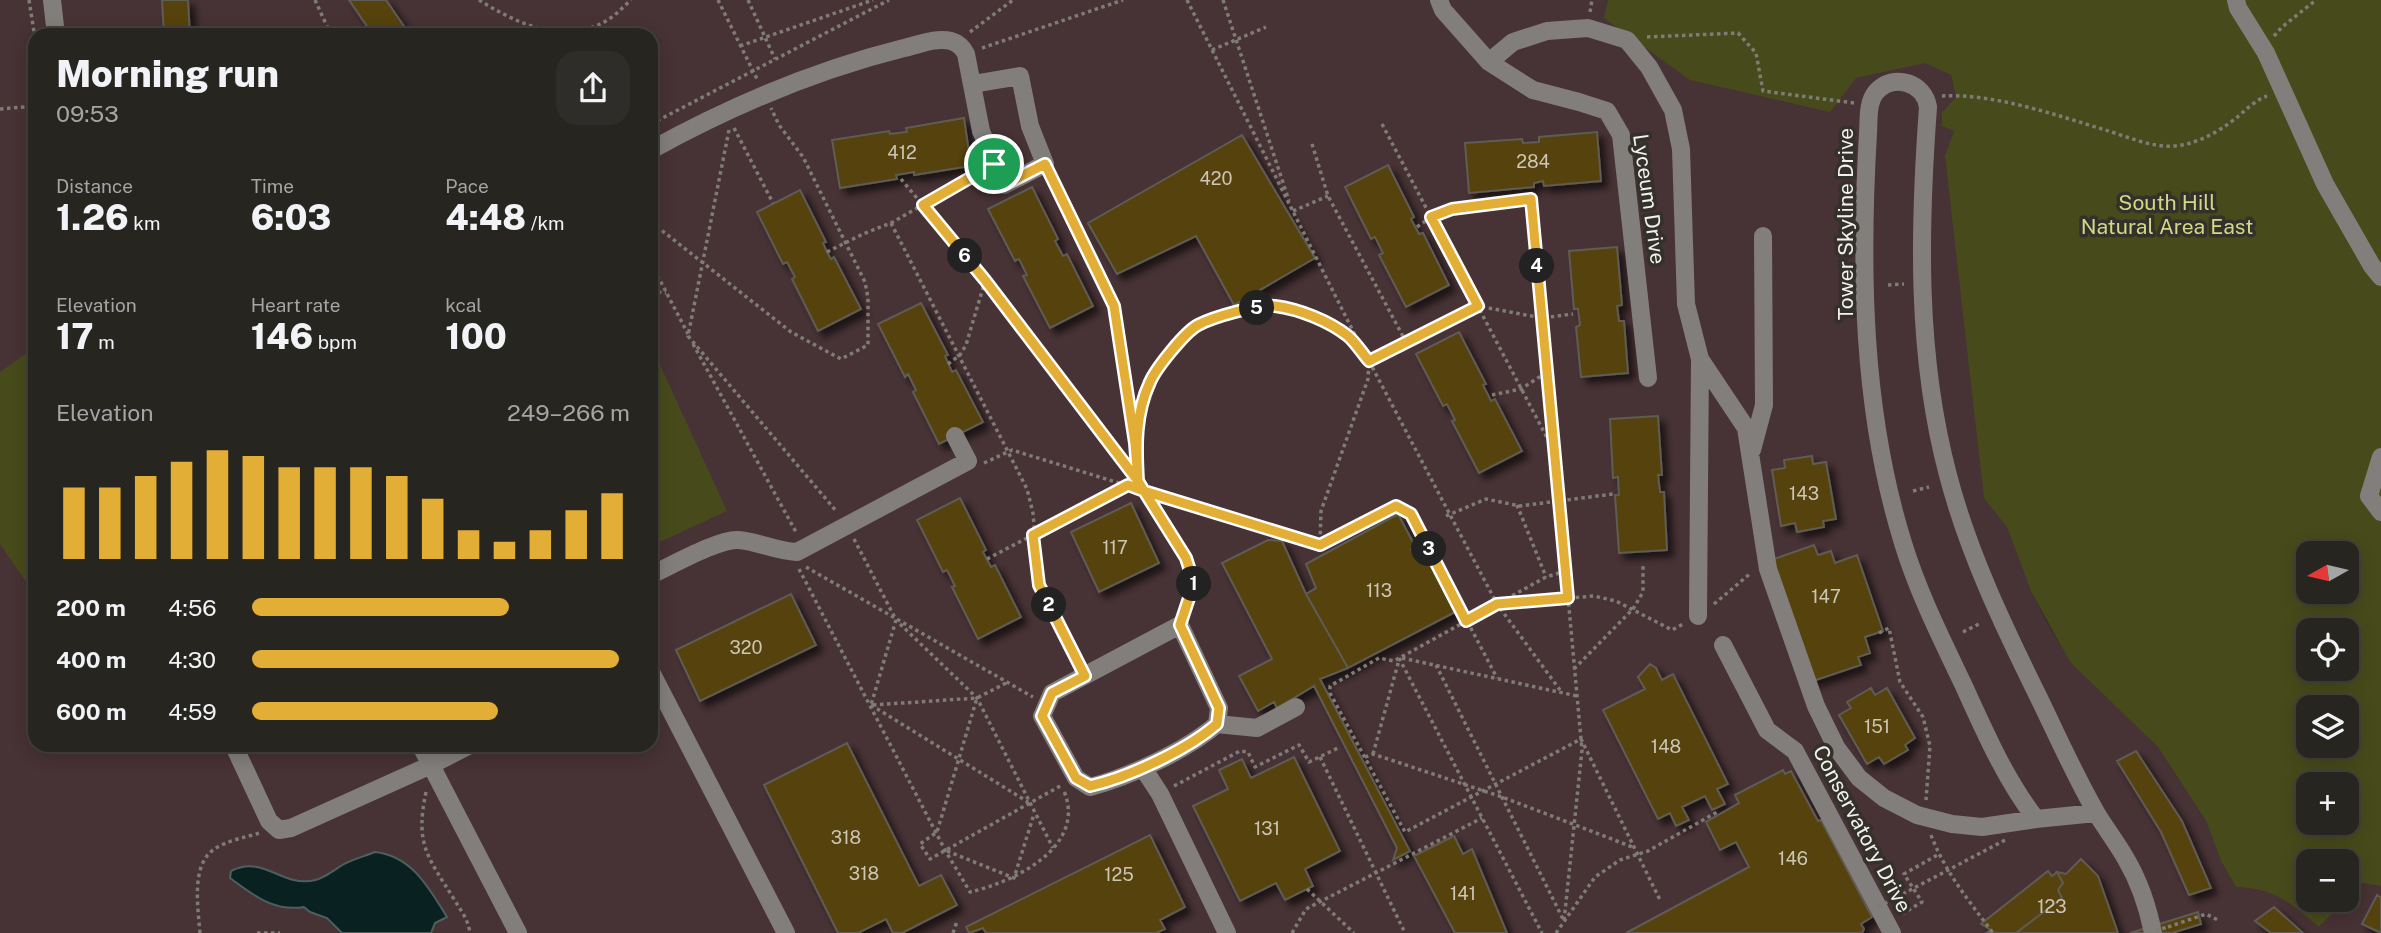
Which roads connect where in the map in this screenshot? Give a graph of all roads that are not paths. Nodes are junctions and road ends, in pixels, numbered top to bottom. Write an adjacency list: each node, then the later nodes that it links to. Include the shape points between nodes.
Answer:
1 (52, 0): 4 (street)
2 (1439, 0): 5 (street, Lyceum Drive)
3 (2236, 0): 9 (street, via 2266,53 2325,184)
4 (55, 28)
5 (1489, 62): 10 (street, via 1513,42 1547,32 1588,28 1627,40 1649,67 1673,110 1681,149 1686,304); 11 (street, Lyceum Drive, via 1533,90 1607,111 1620,135)
6 (973, 84): 6 (street, via 1020,76 1030,126 1045,164 1004,185 981,131); 7 (street, via 962,49 948,40 936,40 826,71 745,102)
7 (658, 146)
8 (1763, 236): 13 (street, via 1764,405)
9 (2381, 277)
10 (1700, 359): 13 (street, via 1746,428); 17 (street)
11 (1648, 378)
12 (955, 436): 16 (street, via 968,461 797,552 737,540)
13 (1750, 457): 28 (street, via 1766,560 1816,706 1836,747 1859,778 1884,798 1925,818 1982,827)
14 (2381, 457): 15 (street, via 2369,496)
15 (2381, 512)
16 (658, 572)
17 (1698, 616)
18 (1723, 645): 29 (street, Conservatory Drive, via 1767,730 1796,751)
19 (658, 686): 32 (street)
20 (1296, 707): 21 (street, via 1256,728)
21 (1217, 724): 25 (street); 25 (street, via 1219,708 1180,625 1052,693 1042,716 1069,782 1090,786)
22 (237, 752): 26 (street, via 275,828 291,828)
23 (424, 752): 26 (street)
24 (460, 752): 26 (street)
25 (1143, 768): 33 (street)
26 (434, 770): 31 (street)
27 (2096, 813): 28 (street); 28 (street, Tower Skyline Drive, via 1998,612 1969,544 1947,473 1931,397 1921,268 1928,107 1926,97 1912,83 1900,82 1876,92 1870,105 1865,191 1864,288 1873,399 1889,494 1919,588 1949,655 2021,799); 30 (street, via 2126,859)
28 (2036, 819)
29 (1889, 928)
30 (2156, 931)
31 (518, 933)
32 (786, 933)
33 (1227, 933)

